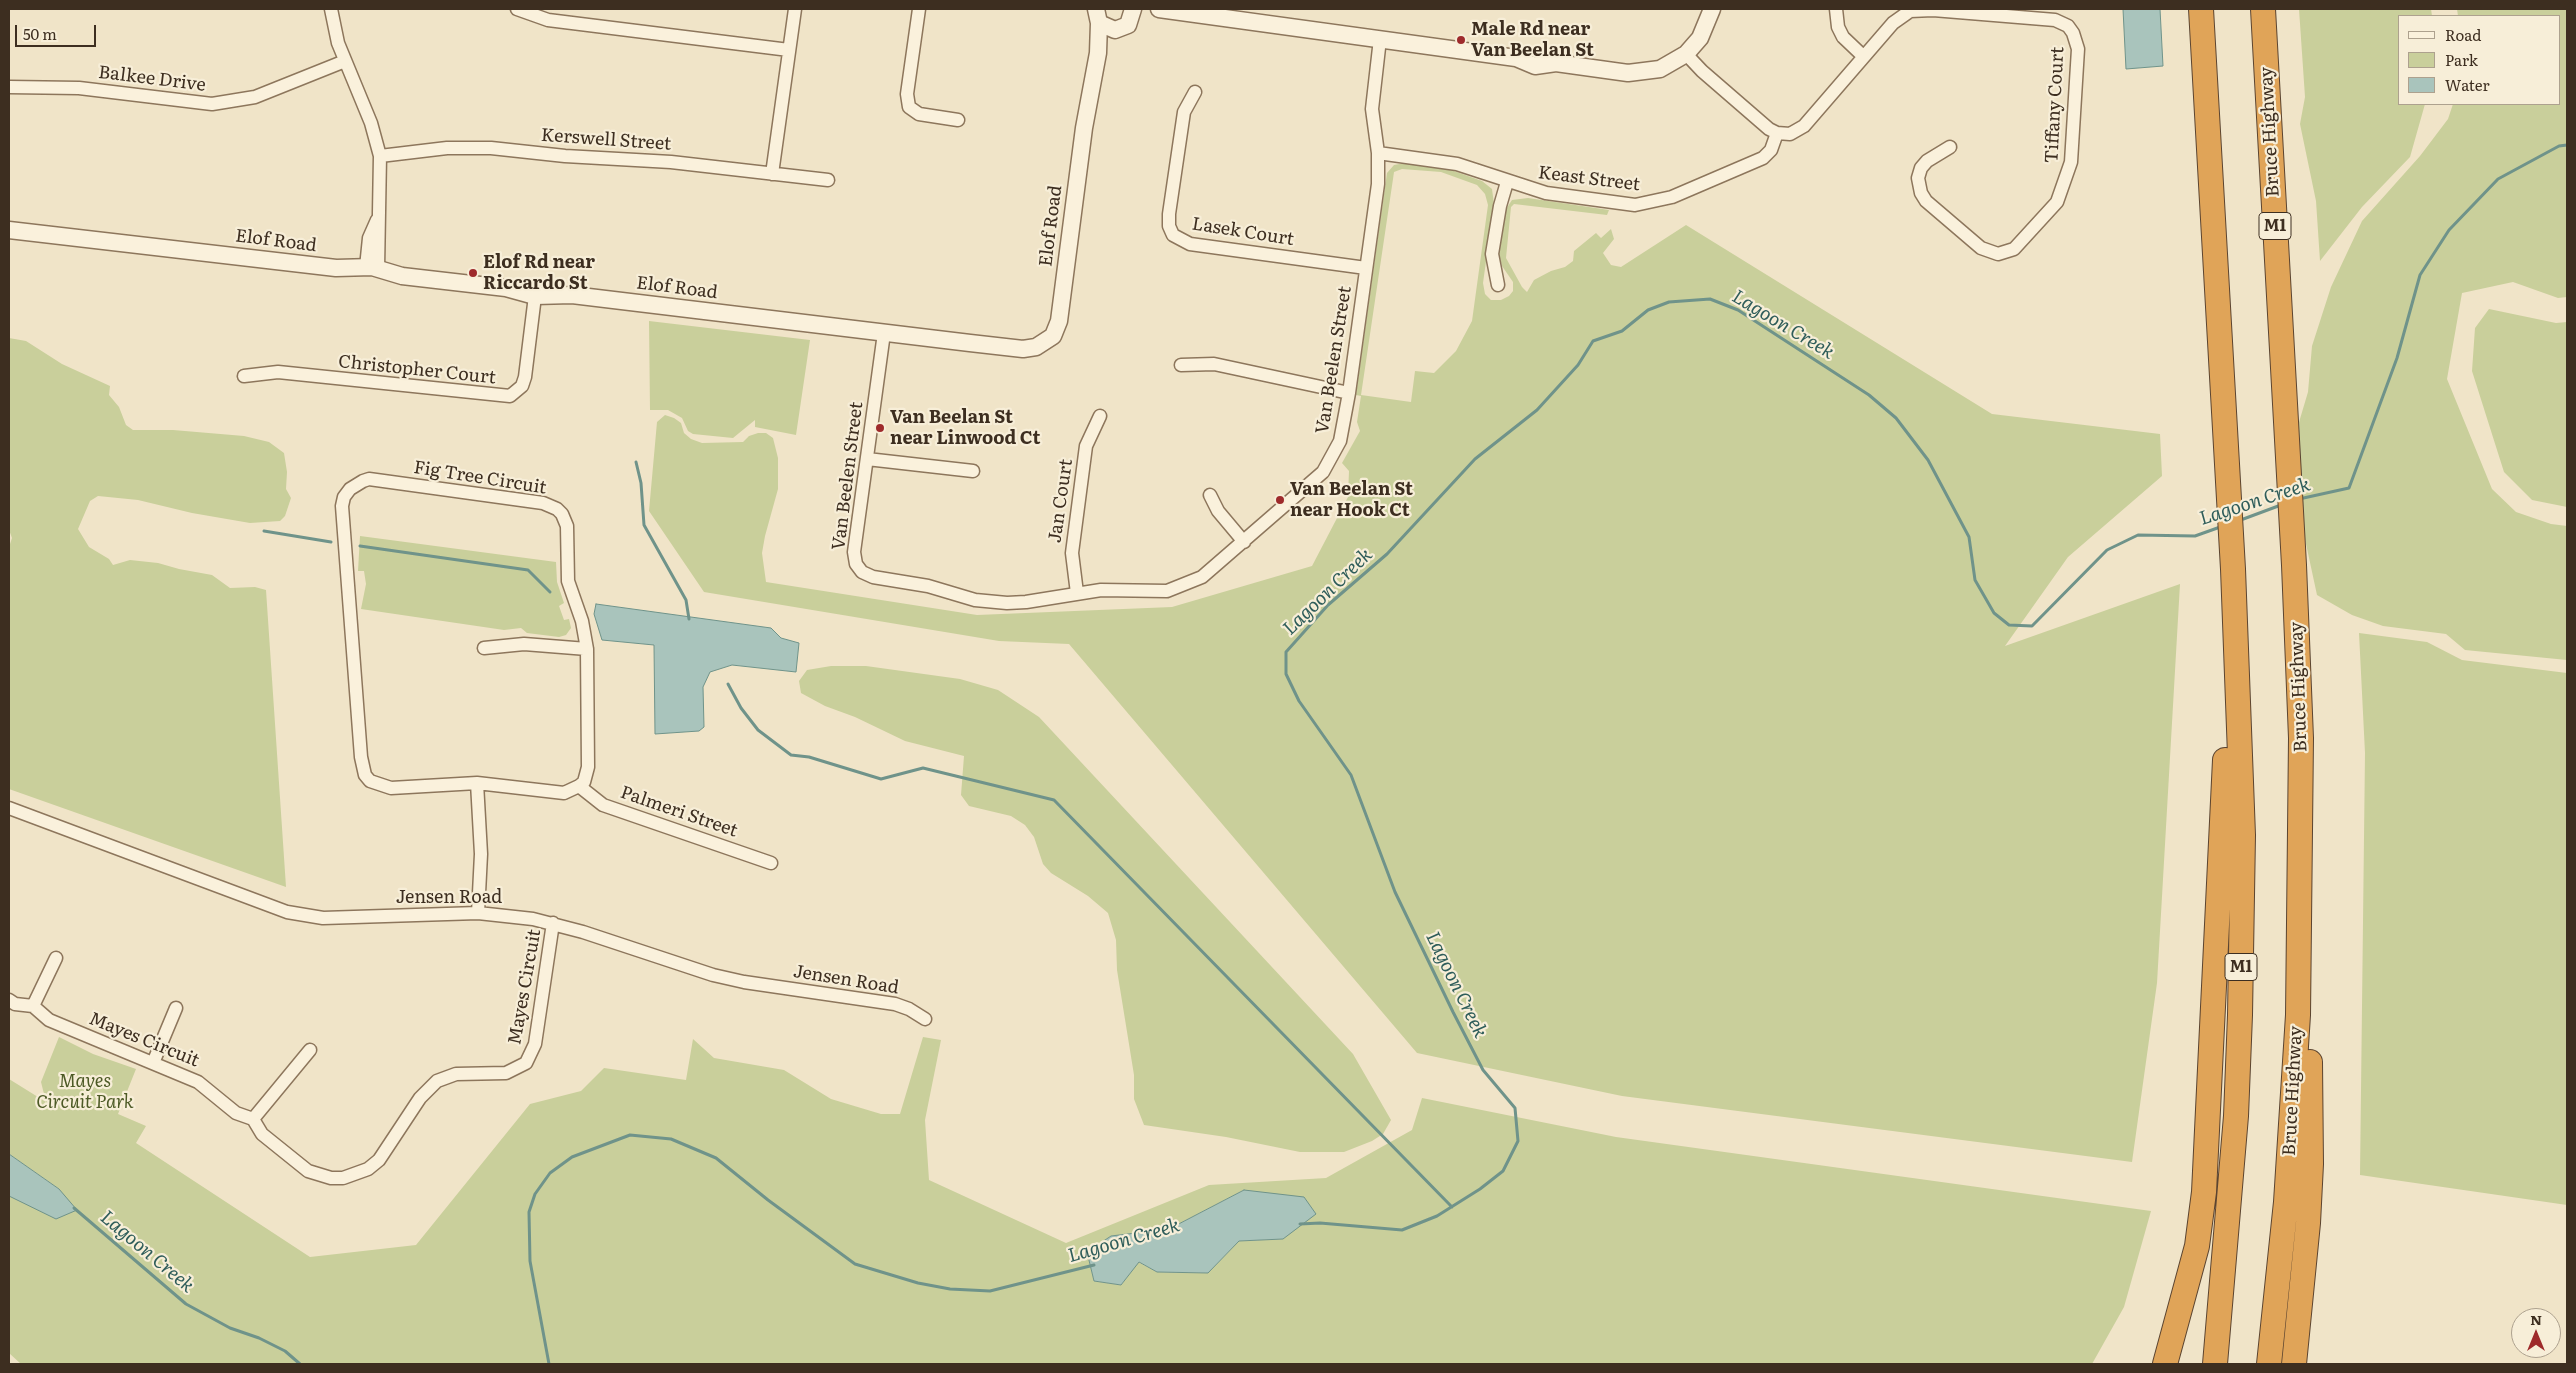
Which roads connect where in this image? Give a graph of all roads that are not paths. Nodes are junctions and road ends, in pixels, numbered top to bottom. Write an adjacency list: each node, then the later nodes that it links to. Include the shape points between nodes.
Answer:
1 (330, 9): 18 (street)
2 (517, 9): 14 (street, via 548,20)
3 (794, 9): 14 (street)
4 (919, 9): 21 (street, via 907,94 909,108 919,114)
5 (1161, 9): 11 (street); 13 (street)
6 (1712, 9): 16 (street, via 1700,38)
7 (1836, 9): 17 (street, via 1838,27 1843,36)
8 (2201, 9): 43 (highway, M1)
9 (2263, 9): 57 (highway, Bruce Highway / M1, via 2301,738)
10 (1096, 13): 12 (street, via 1104,27); 15 (street, Elof Road)
11 (1132, 15): 12 (street, via 1124,28)
12 (1115, 30): 15 (street, Elof Road)
13 (1380, 39): 16 (street, via 1516,58 1535,66 1556,63 1640,72 1660,69); 24 (street, Van Beelen Street, via 1372,109)
14 (789, 50): 26 (street)
15 (1098, 53): 34 (street, Elof Road, via 1083,138 1061,310 1053,336 1043,345 1023,349)
16 (1686, 54): 22 (street, via 1754,117)
17 (1863, 56): 22 (street, Tiffany Court, via 1804,126 1790,134); 23 (street, Tiffany Court, via 1901,16 1921,9 2055,20 2068,26 2078,49 2071,162 2057,202 2014,249 1998,254 1981,248 1926,201 1918,178 1921,168)
18 (345, 61): 19 (street, Balkee Drive, via 255,97 212,104 79,88); 25 (street, via 371,123)
19 (9, 87)
20 (1194, 92): 31 (street, Lasek Court, via 1184,112 1169,214 1173,235 1190,244)
21 (958, 120)
22 (1777, 133): 28 (street, Keast Street, via 1771,150 1763,158 1650,203 1622,204 1546,194)
23 (1950, 147)
24 (1378, 153): 28 (street, Keast Street, via 1457,164); 31 (street, Van Beelen Street, via 1378,184)
25 (380, 156): 26 (street, Kerswell Street, via 447,148 491,148 671,162); 30 (street, via 377,220 370,238)
26 (772, 174): 27 (street, Kerswell Street)
27 (828, 180)
28 (1507, 182): 32 (street, via 1492,254)
29 (9, 230): 30 (street, Elof Road, via 336,268)
30 (372, 268): 33 (street, Elof Road, via 402,276 506,288)
31 (1366, 268): 37 (street, Van Beelen Street)
32 (1498, 285)
33 (534, 296): 34 (street, Elof Road, via 572,295); 36 (street, Christopher Court, via 522,386 510,396 278,372)
34 (884, 333): 39 (street, Van Beelen Street)
35 (1181, 365): 37 (street, via 1214,364)
36 (244, 376)
37 (1349, 393): 42 (street, Van Beelen Street, via 1340,441 1323,472)
38 (1100, 416): 44 (street, Jan Court, via 1086,446 1072,553)
39 (867, 459): 40 (street); 44 (street, Van Beelen Street, via 854,552 856,564 862,572 975,600 1026,602)
40 (973, 471)
41 (1210, 495): 42 (street, via 1218,511)
42 (1244, 542): 44 (street, Van Beelen Street, via 1202,577 1167,591 1101,590)
43 (2233, 568): 62 (highway, via 2224,640 2225,787 2204,1192 2197,1246); 65 (highway, M1, via 2243,835 2241,1006 2236,1126)
44 (1077, 594)
45 (484, 648): 46 (street, via 537,644)
46 (587, 649): 47 (street, Fig Tree Circuit, via 582,621 568,581 567,526 557,509 544,503 378,480 363,480 350,489 342,506 360,757 365,775 370,781 391,788); 48 (street, Fig Tree Circuit, via 588,767)
47 (477, 783): 48 (street, Fig Tree Circuit, via 559,793); 51 (street, via 481,854)
48 (580, 786): 50 (street, Palmeri Street, via 603,805)
49 (9, 808): 51 (street, Jensen Road, via 287,912 340,918)
50 (771, 863)
51 (478, 913): 52 (street, Jensen Road)
52 (553, 923): 58 (street, Jensen Road, via 714,975 895,1004); 61 (street, Mayes Circuit, via 535,1044 526,1063 506,1073 456,1074 437,1081 420,1098 389,1149 368,1170 331,1178 308,1170 262,1134)
53 (56, 958): 55 (street)
54 (9, 1000): 55 (street, Mayes Circuit)
55 (33, 1006): 60 (street, Mayes Circuit, via 49,1020)
56 (176, 1008): 60 (street)
57 (2298, 1015): 66 (highway, Bruce Highway / M1, via 2286,1202); 67 (highway, via 2309,1046 2311,1156 2305,1265)
58 (925, 1019)
59 (310, 1050): 61 (street)
60 (153, 1063): 61 (street, Mayes Circuit, via 198,1082 236,1113)
61 (253, 1119)
62 (2184, 1297): 63 (highway); 64 (highway)
63 (2151, 1364)
64 (2165, 1364)
65 (2215, 1364)
66 (2269, 1364)
67 (2294, 1364)

